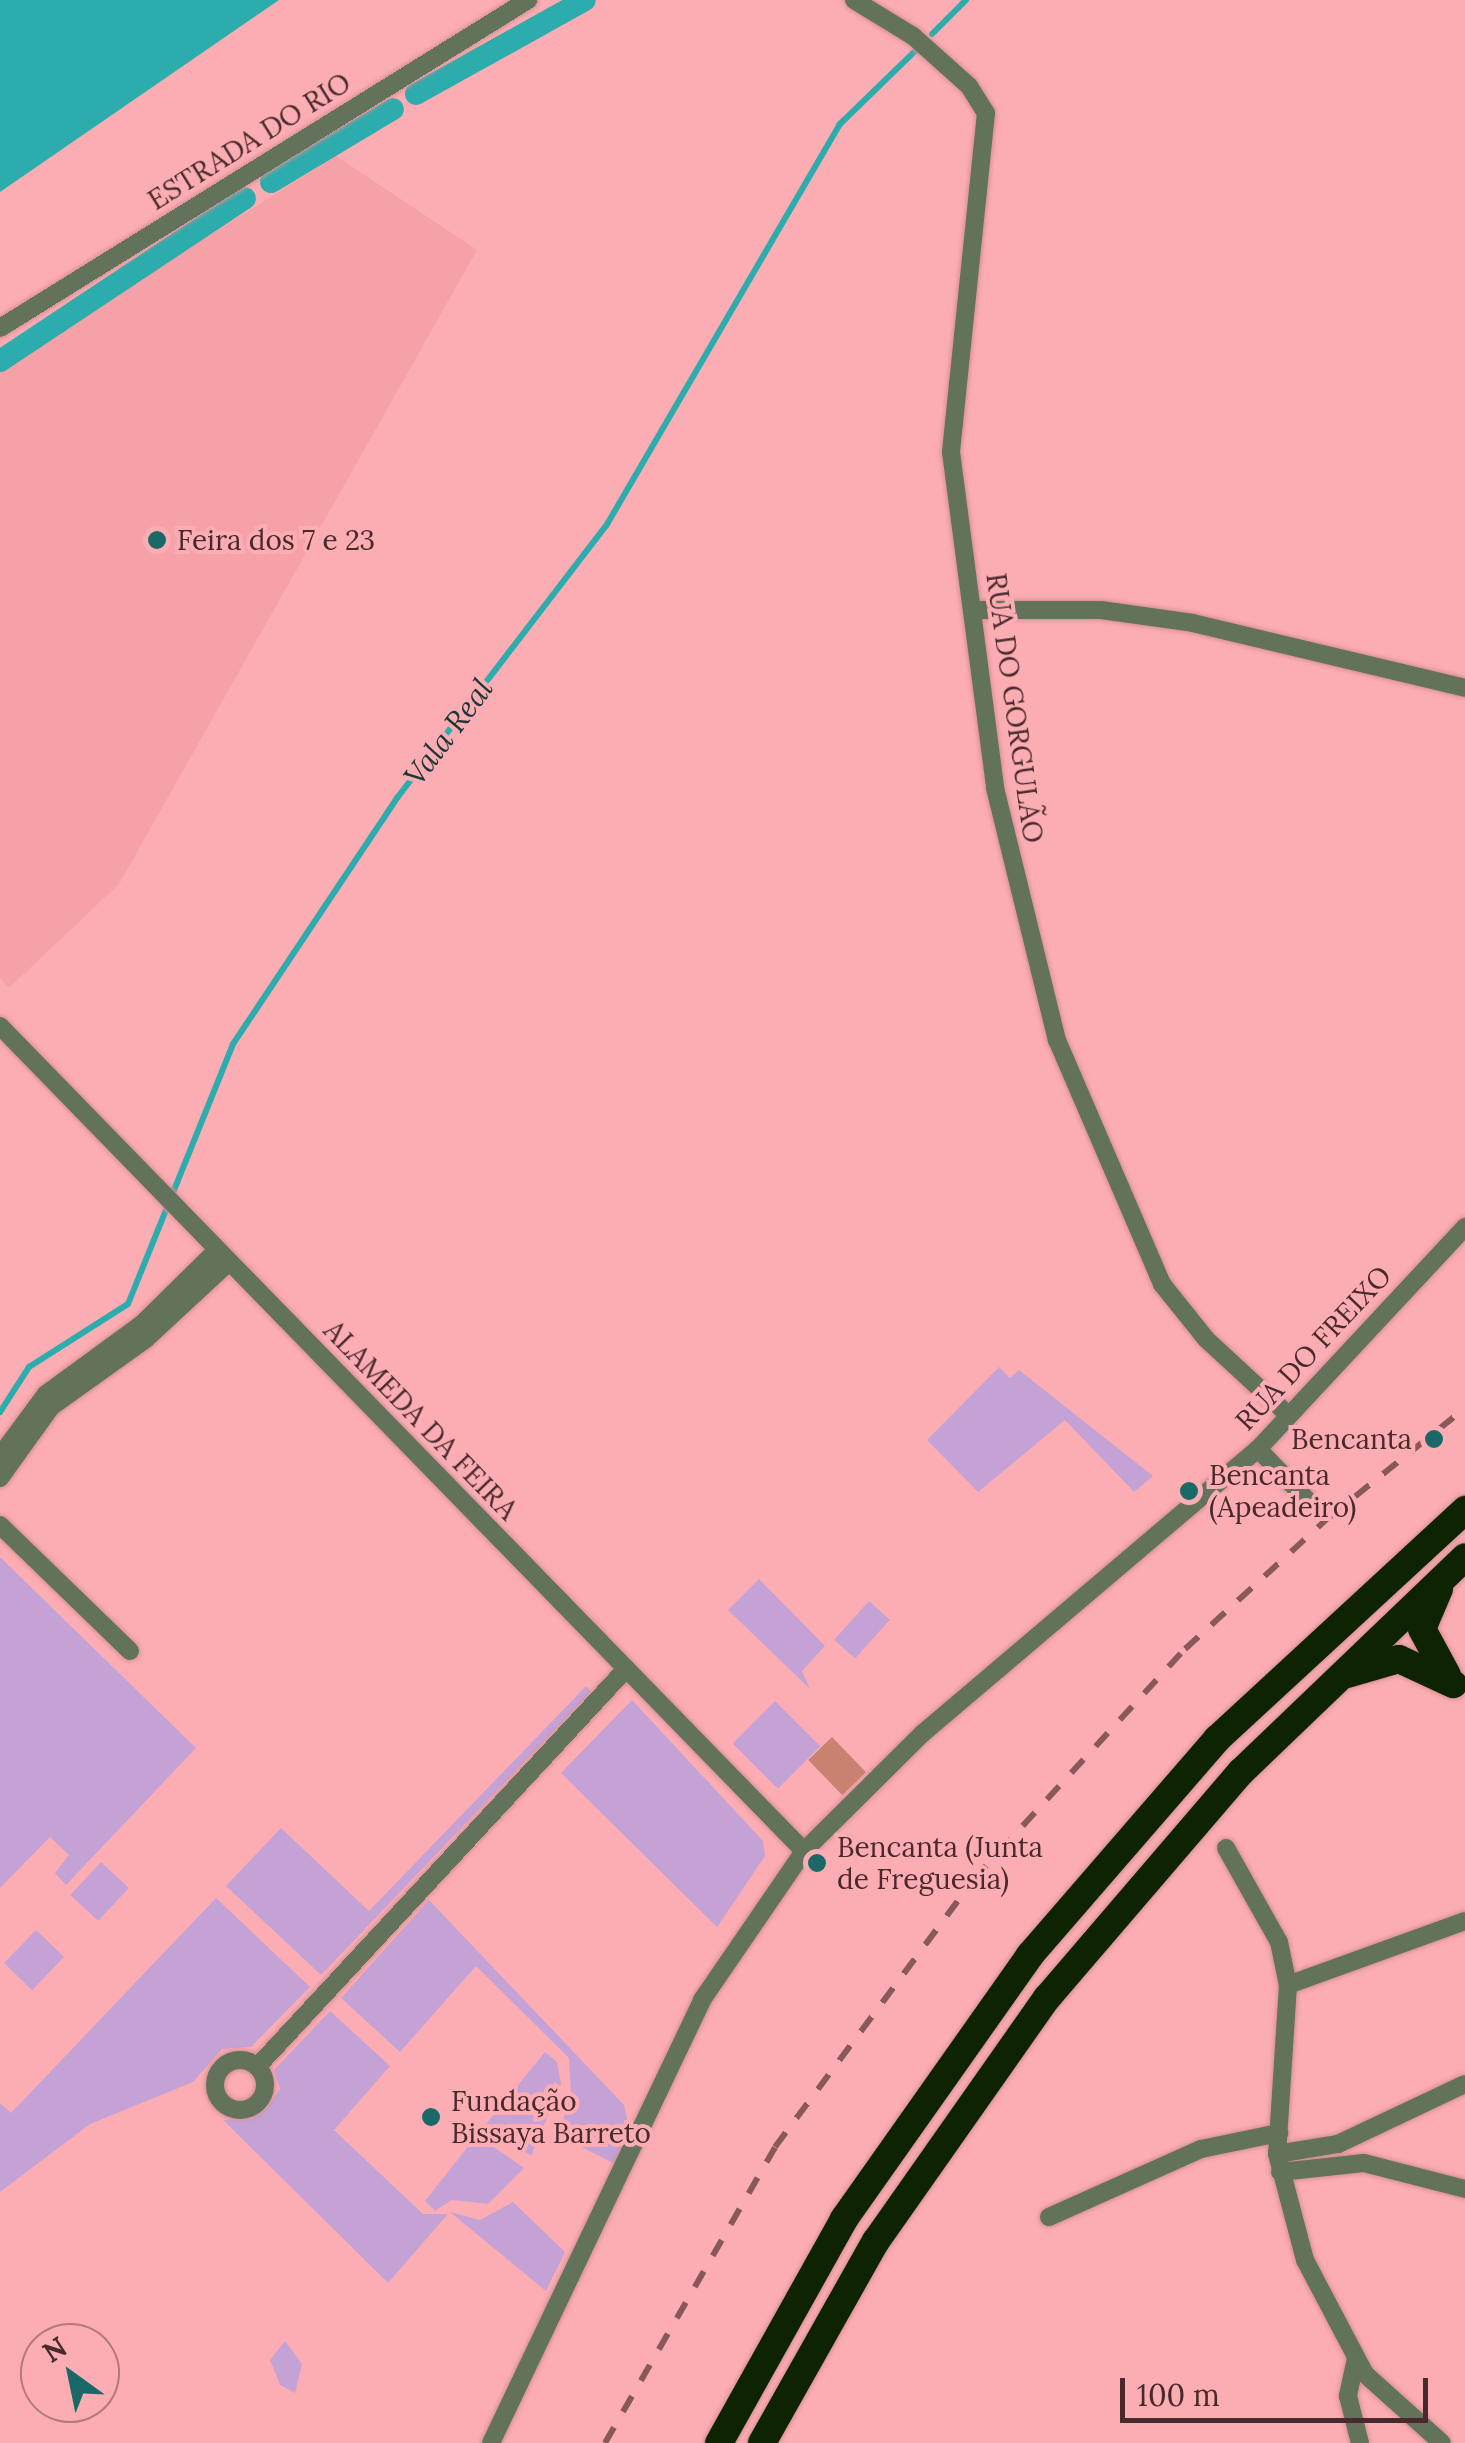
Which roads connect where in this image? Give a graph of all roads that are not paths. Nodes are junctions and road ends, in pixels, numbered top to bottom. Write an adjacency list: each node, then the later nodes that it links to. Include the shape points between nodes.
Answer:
1 (528, 0): 3 (street, ESTRADA DO RIO)
2 (854, 0): 4 (street, RUA DO GORGULÃO, via 913,36 969,86 986,113 949,418)
3 (0, 328)
4 (972, 610): 5 (street, via 1101,610 1193,624); 9 (street, RUA DO GORGULÃO, via 1007,850 1069,1072 1162,1284 1206,1340)
5 (1465, 688)
6 (0, 1026): 8 (street, ALAMEDA DA FEIRA)
7 (1465, 1228): 9 (street, RUA DO FREIXO)
8 (224, 1256): 11 (street, via 46,1394); 12 (street, via 146,1339 51,1407); 18 (street, ALAMEDA DA FEIRA)
9 (1285, 1412): 10 (street, RUA DO FREIXO)
10 (1258, 1449): 13 (street); 21 (street, RUA DO FREIXO, via 923,1732)
11 (0, 1456)
12 (0, 1478)
13 (1310, 1503)
14 (1465, 1510): 32 (highway, via 1217,1738 1030,1955 844,2219)
15 (0, 1526): 17 (street)
16 (1458, 1564): 19 (highway); 19 (highway, via 1422,1629 1453,1684 1400,1659)
17 (130, 1652)
18 (626, 1669): 21 (street, ALAMEDA DA FEIRA); 24 (street)
19 (1332, 1680): 33 (highway, via 1147,1875 962,2112 876,2241)
20 (1226, 1848): 23 (street, via 1279,1942)
21 (804, 1851): 31 (street, RUA DO FREIXO, via 702,2000)
22 (1465, 1920): 23 (street)
23 (1288, 1985): 26 (street)
24 (258, 2067)
25 (1465, 2084): 27 (street, via 1367,2134)
26 (1279, 2133): 27 (street); 29 (street, via 1201,2148)
27 (1279, 2163): 28 (street, via 1364,2163); 30 (street, via 1305,2260)
28 (1465, 2189)
29 (1049, 2216)
30 (1356, 2358): 34 (street, via 1348,2396); 35 (street)
31 (490, 2443)
32 (719, 2443)
33 (762, 2443)
34 (1360, 2443)
35 (1442, 2443)

